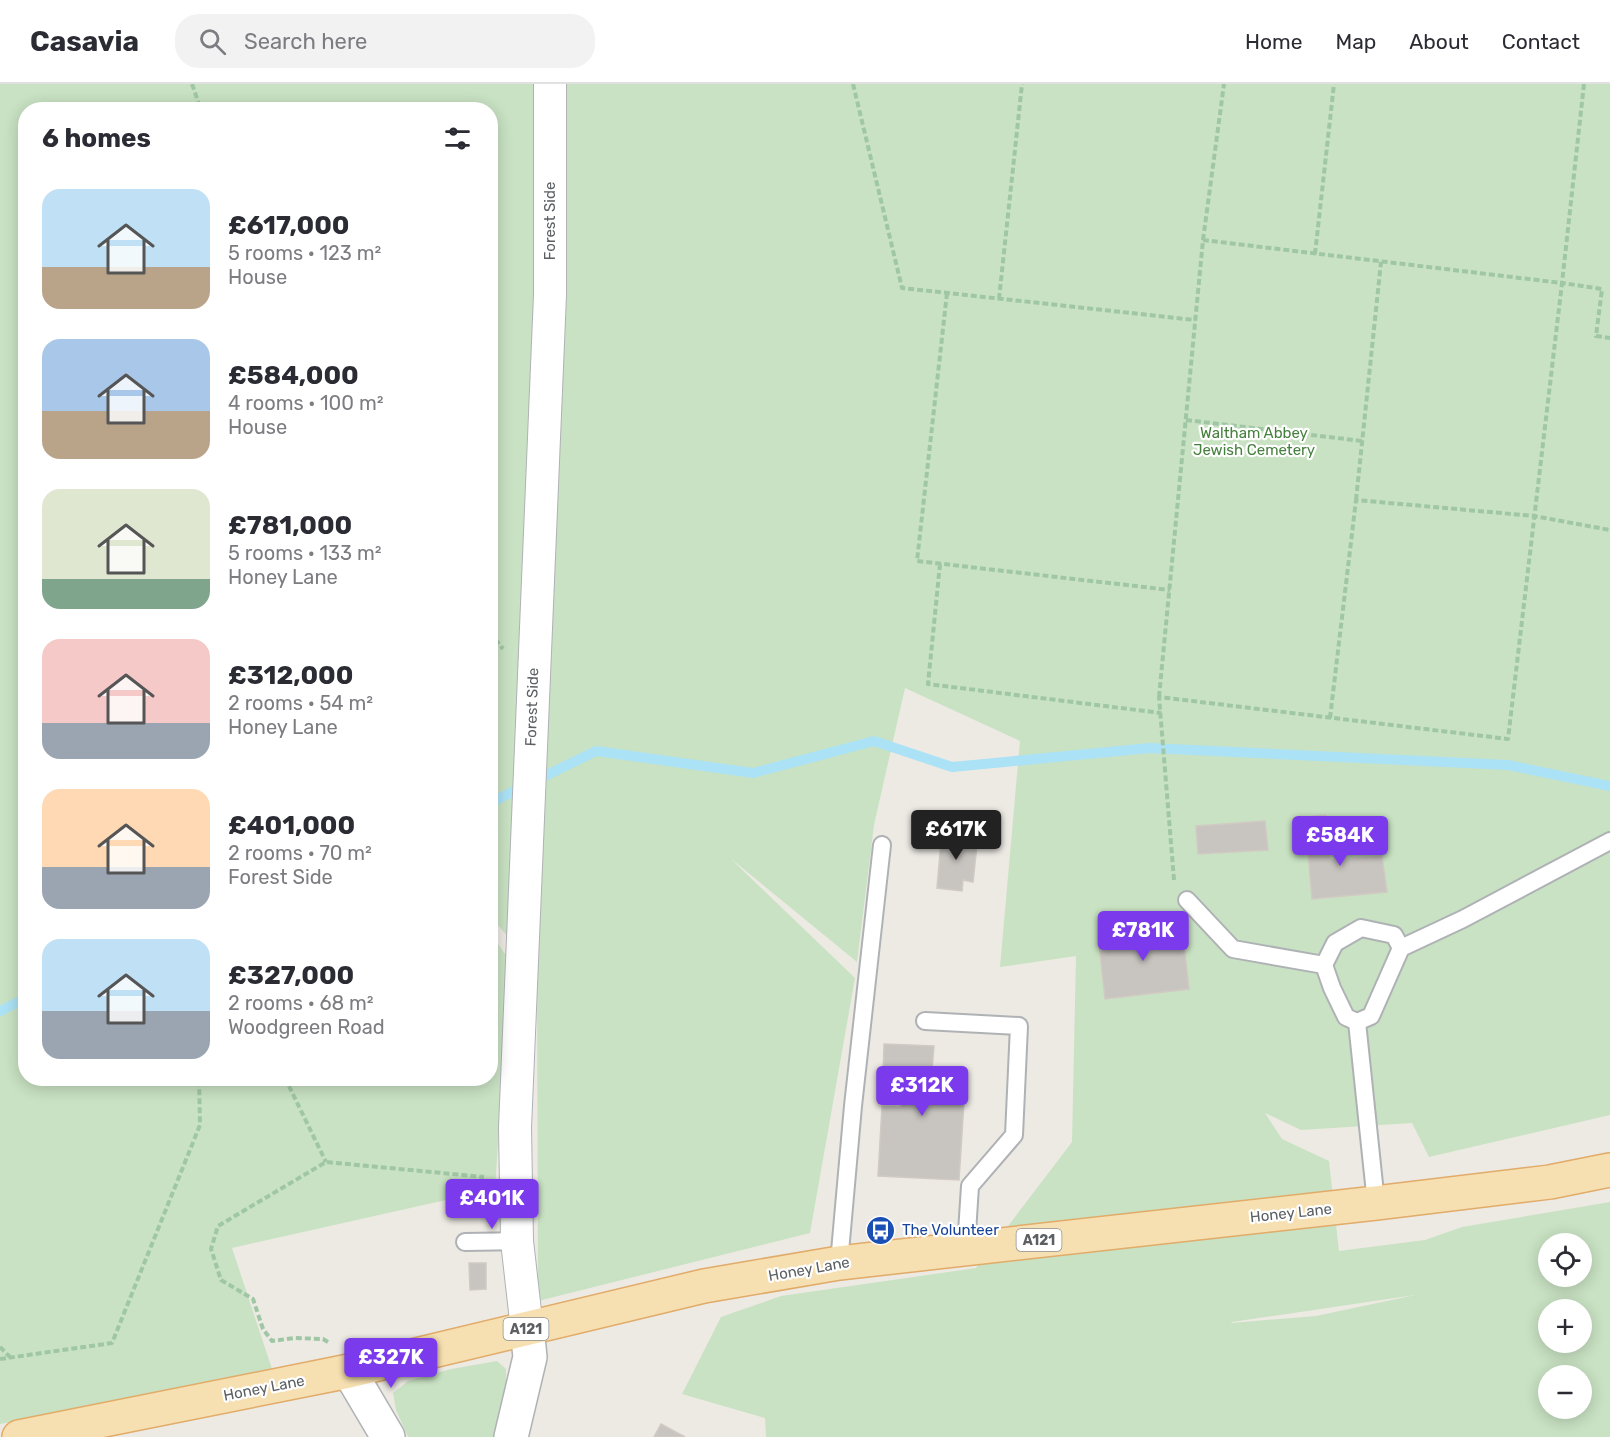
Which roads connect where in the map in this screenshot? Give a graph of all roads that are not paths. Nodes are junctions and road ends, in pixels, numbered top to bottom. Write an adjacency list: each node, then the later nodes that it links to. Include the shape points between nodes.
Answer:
1 (550, 84): 11 (street, Forest Side, via 550,295 515,1128)
2 (1610, 841): 5 (lane)
3 (882, 845): 14 (lane)
4 (1187, 900): 6 (lane, via 1233,949)
5 (1401, 948): 6 (lane, via 1394,935 1360,928 1335,943); 8 (lane, via 1371,1016)
6 (1324, 965): 8 (lane, via 1346,1017)
7 (925, 1021): 13 (lane, via 1019,1026 1014,1135 970,1186)
8 (1357, 1022): 10 (lane)
9 (1610, 1170): 10 (main road, Honey Lane / A121, via 1550,1182)
10 (1376, 1203): 13 (main road, Honey Lane / A121)
11 (517, 1241): 12 (lane); 15 (street, Forest Side)
12 (465, 1242)
13 (966, 1248): 14 (main road, Honey Lane / A121)
14 (839, 1263): 15 (main road, Honey Lane / A121, via 704,1286)
15 (527, 1329): 16 (main road, Honey Lane / A121); 19 (street, via 530,1357)
16 (358, 1369): 17 (main road, Honey Lane / A121, via 236,1403); 18 (street)
17 (19, 1437)
18 (388, 1437)
19 (511, 1437)

